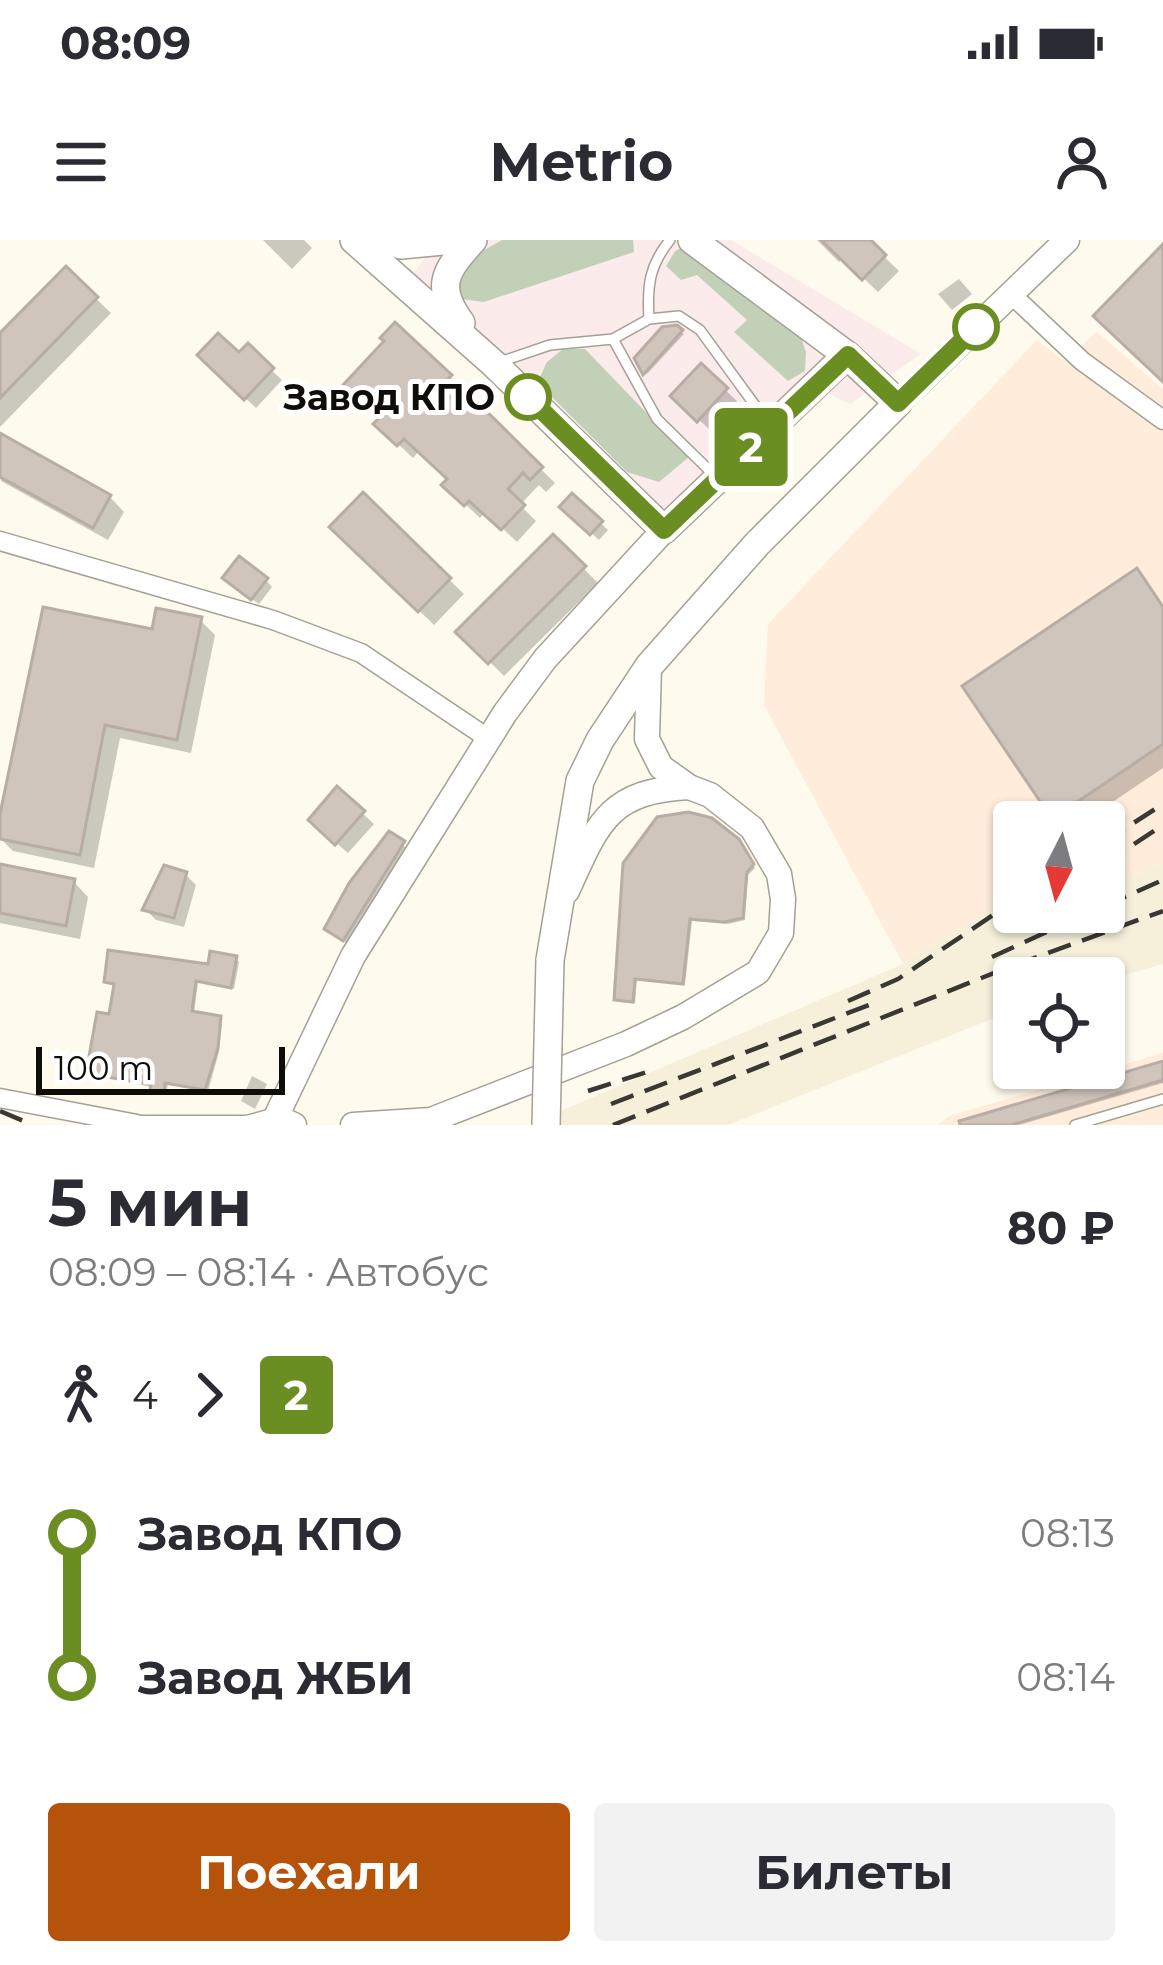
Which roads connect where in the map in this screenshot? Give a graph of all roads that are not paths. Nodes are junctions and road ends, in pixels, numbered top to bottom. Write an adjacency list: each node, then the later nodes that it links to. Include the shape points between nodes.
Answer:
1 (354, 240): 12 (main road)
2 (387, 240): 3 (main road)
3 (454, 240)
4 (473, 240): 12 (main road, via 447,269 444,298)
5 (670, 240): 9 (lane, via 646,282)
6 (692, 240): 11 (main road)
7 (1067, 240): 8 (street)
8 (1011, 294): 13 (street); 14 (street, via 1082,361)
9 (649, 319): 10 (lane); 15 (lane, via 679,316 700,330)
10 (613, 339): 12 (lane, via 550,345); 16 (lane, via 657,418)
11 (848, 355): 13 (main road); 15 (main road)
12 (494, 364): 17 (main road)
13 (898, 403): 19 (main road)
14 (1163, 419)
15 (771, 428): 16 (main road)
16 (718, 478): 17 (main road)
17 (664, 530): 20 (street, via 545,659)
18 (0, 541): 20 (street, via 362,653)
19 (649, 666): 21 (street, via 647,739 661,766); 22 (main road, via 580,782)
20 (489, 739): 25 (street, via 352,956)
21 (689, 787): 22 (street, via 652,789 618,806 596,830); 27 (street, via 752,828 779,874 781,933 758,972 626,1044 431,1120)
22 (556, 915): 28 (main road, bridge)
23 (0, 1098): 26 (street)
24 (1163, 1100): 29 (lane)
25 (285, 1121): 26 (street)
26 (137, 1125)
27 (353, 1125)
28 (547, 1125)
29 (1075, 1125)

